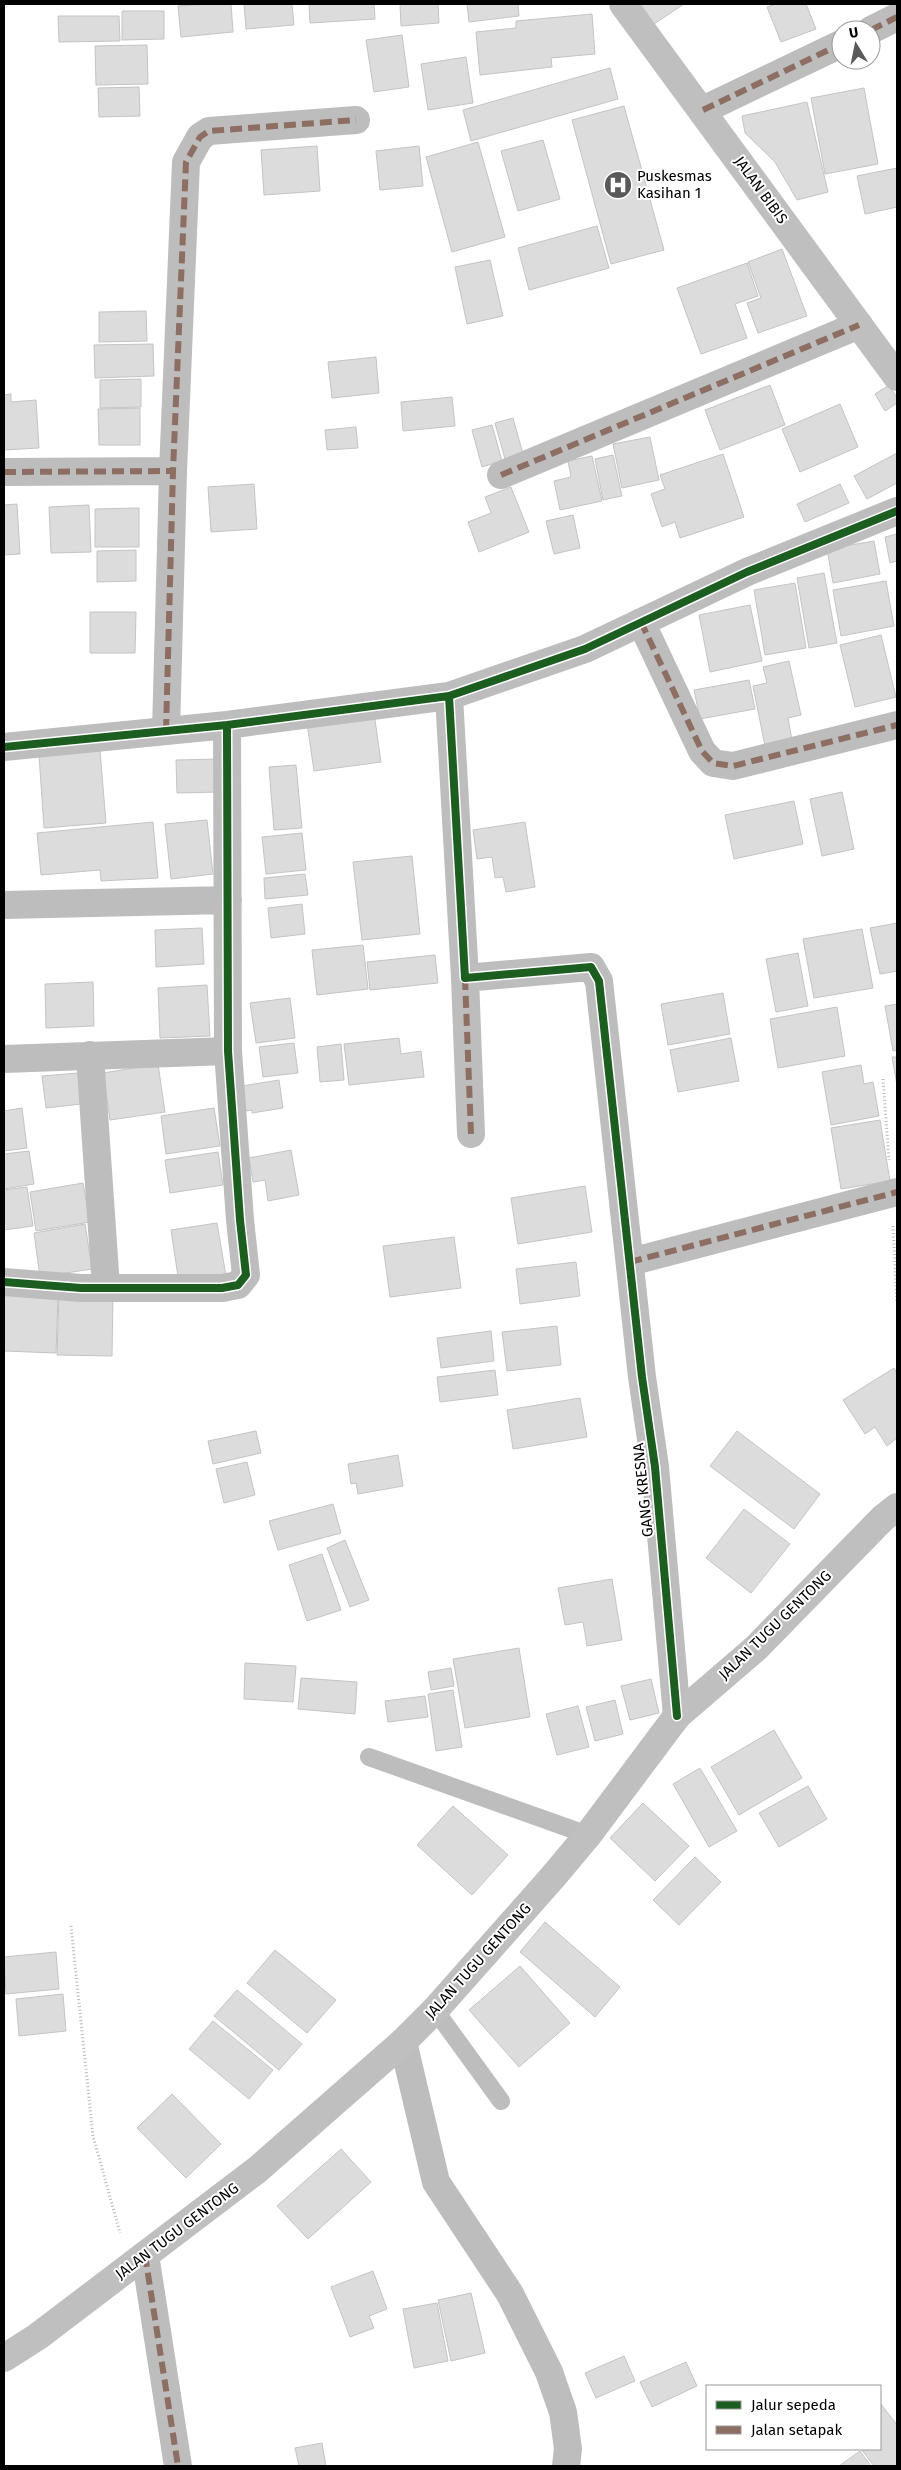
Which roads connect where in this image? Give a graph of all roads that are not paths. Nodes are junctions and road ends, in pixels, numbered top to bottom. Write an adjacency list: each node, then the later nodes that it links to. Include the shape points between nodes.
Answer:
1 (623, 4): 5 (main road, JALAN BIBIS)
2 (897, 17): 3 (street)
3 (881, 25)
4 (831, 49): 5 (street)
5 (703, 110): 7 (main road, JALAN BIBIS)
6 (356, 120): 10 (street, via 209,132 192,147 186,162)
7 (859, 325): 8 (main road, JALAN BIBIS); 11 (street)
8 (897, 377)
9 (4, 472): 10 (street)
10 (173, 472): 17 (street)
11 (501, 475)
12 (897, 511): 13 (street, via 747,572)
13 (641, 622): 14 (street, via 585,649); 16 (street, via 702,751 713,763 733,766)
14 (449, 696): 15 (street); 21 (street)
15 (227, 725): 17 (street); 19 (street)
16 (897, 725)
17 (166, 731): 18 (street)
18 (4, 747)
19 (228, 900): 20 (street); 22 (street)
20 (4, 905)
21 (465, 978): 25 (street); 27 (street, GANG KRESNA, via 591,966 596,974)
22 (228, 1051): 23 (street); 29 (street, via 246,1275 238,1285 222,1288)
23 (90, 1055): 24 (street); 29 (street)
24 (4, 1059)
25 (471, 1134)
26 (897, 1192): 27 (street)
27 (630, 1262): 31 (street, GANG KRESNA, via 655,1467)
28 (4, 1282): 29 (street, via 81,1288)
29 (106, 1286)
30 (897, 1507): 31 (main road, JALAN TUGU GENTONG, via 756,1648)
31 (677, 1716): 33 (main road, JALAN TUGU GENTONG)
32 (369, 1757): 33 (lane)
33 (588, 1835): 34 (main road, JALAN TUGU GENTONG)
34 (435, 2010): 35 (main road, JALAN TUGU GENTONG); 36 (lane)
35 (402, 2042): 37 (main road, JALAN TUGU GENTONG, via 258,2170); 40 (street, via 436,2182 510,2294 549,2372 563,2412 568,2449)
36 (501, 2101)
37 (137, 2261): 38 (main road, JALAN TUGU GENTONG); 39 (street)
38 (4, 2358)
39 (178, 2466)
40 (566, 2466)

